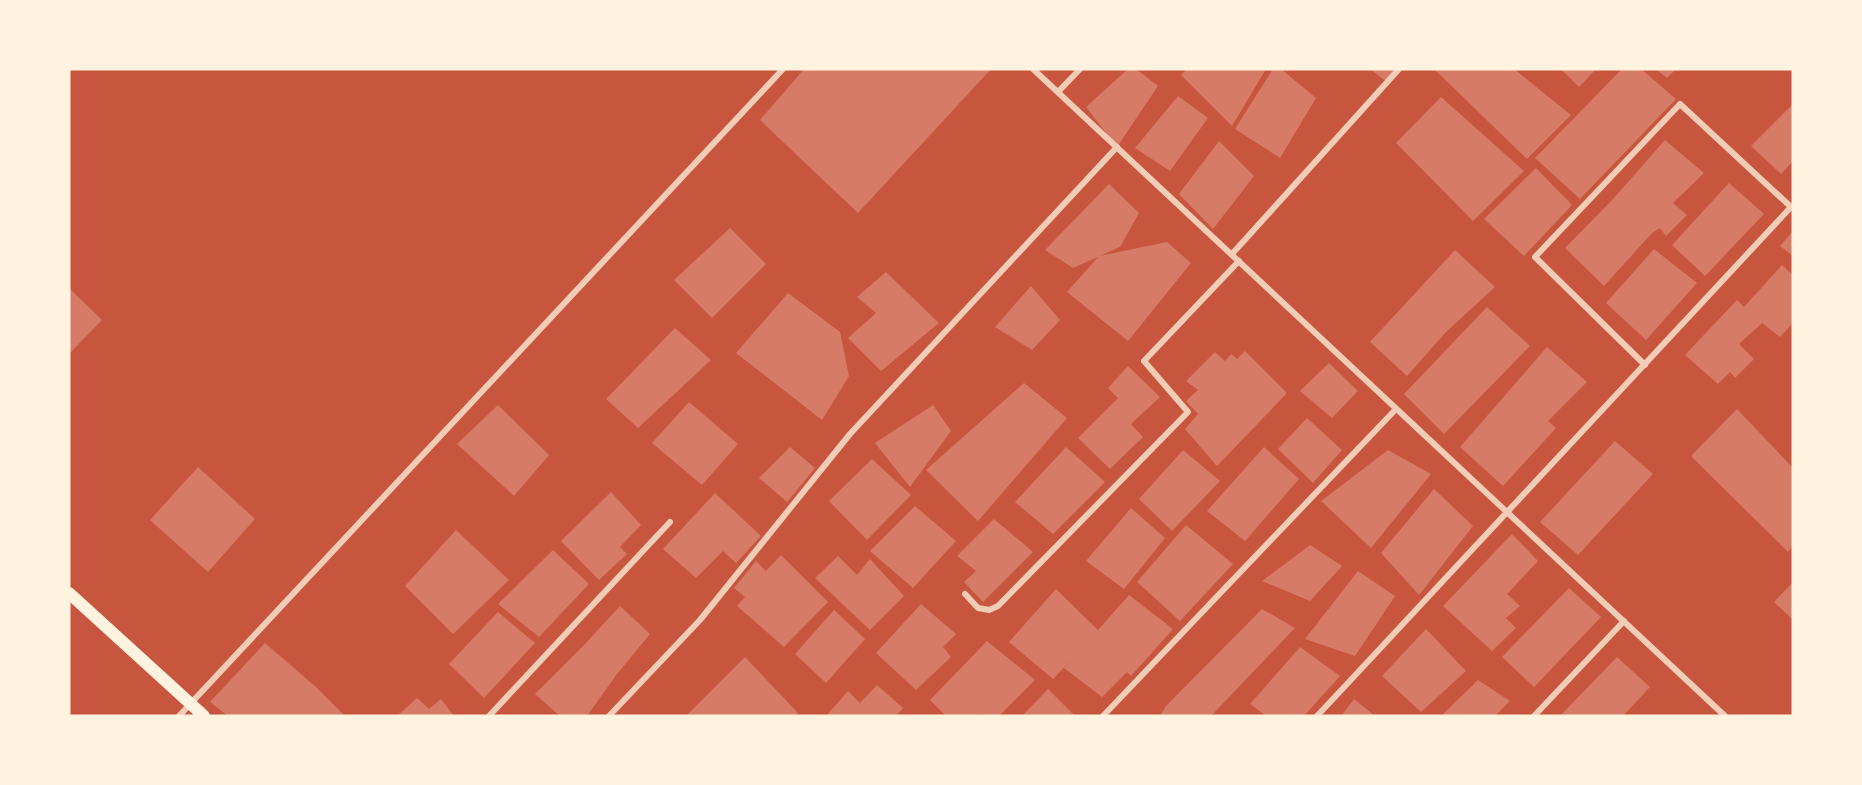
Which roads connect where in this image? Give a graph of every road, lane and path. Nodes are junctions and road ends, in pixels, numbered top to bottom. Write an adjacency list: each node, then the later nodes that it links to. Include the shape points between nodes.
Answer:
1 (783, 69): 16 (street)
2 (1033, 69): 5 (street)
3 (1080, 69): 5 (street)
4 (1399, 69): 7 (street)
5 (1058, 92): 6 (street)
6 (1117, 147): 7 (street); 20 (street, via 850,434 700,620)
7 (1232, 254): 8 (street)
8 (1239, 261): 10 (street); 14 (street, via 1144,362 1188,412 998,606 989,610 978,608)
9 (1645, 365): 9 (street, via 1791,207 1680,104 1534,257); 11 (street)
10 (1396, 409): 11 (street); 21 (street)
11 (1509, 513): 15 (street); 22 (street)
12 (670, 522): 19 (street)
13 (69, 593): 16 (main road)
14 (965, 594)
15 (1624, 621): 23 (street); 24 (street)
16 (191, 704): 17 (street); 18 (main road)
17 (179, 716)
18 (204, 716)
19 (489, 716)
20 (609, 716)
21 (1103, 716)
22 (1317, 716)
23 (1534, 716)
24 (1725, 716)

